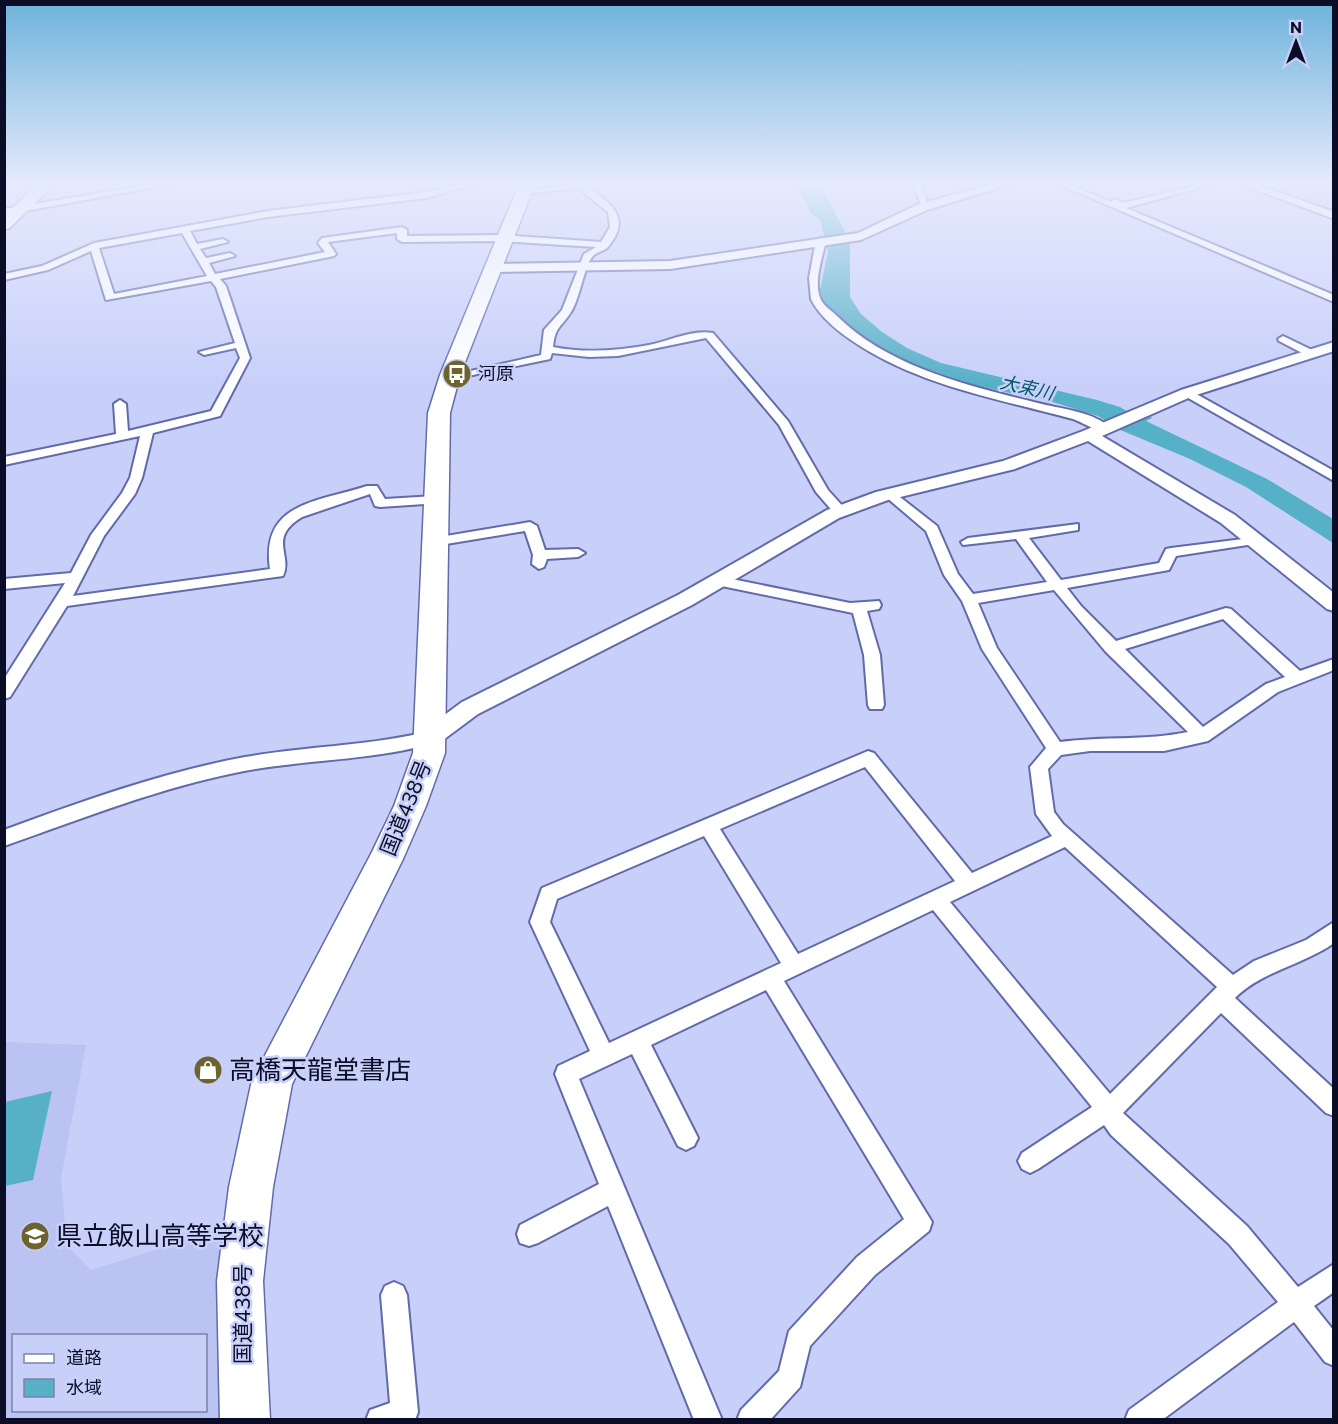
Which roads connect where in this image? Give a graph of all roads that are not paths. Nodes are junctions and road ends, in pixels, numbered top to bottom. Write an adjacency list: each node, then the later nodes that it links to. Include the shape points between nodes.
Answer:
1 (84, 250): 14 (street, via 45,268)
2 (95, 250): 15 (street, via 110,298)
3 (197, 250): 11 (street)
4 (329, 250): 15 (street, via 331,254)
5 (501, 250): 13 (highway, 国道438号)
6 (595, 250): 12 (street)
7 (766, 250): 12 (street, via 702,261)
8 (821, 250): 27 (street, via 813,283 816,301 864,346 919,371 1082,418)
9 (1219, 250): 16 (street)
10 (230, 256): 11 (street)
11 (203, 261): 15 (street)
12 (582, 267): 13 (street); 20 (street, via 567,311 549,330)
13 (493, 268): 24 (highway, 国道438号)
14 (4, 277)
15 (212, 277): 18 (street, via 220,286)
16 (1334, 299)
17 (1283, 339): 22 (street)
18 (235, 341): 21 (street); 23 (street, via 235,358); 28 (street, via 245,358 216,413)
19 (1334, 346): 22 (street)
20 (547, 350): 24 (street, via 546,357); 34 (street, via 592,354 709,335 784,424 823,492)
21 (204, 352)
22 (1310, 353): 25 (street)
23 (226, 371)
24 (448, 379): 33 (highway, 国道438号, via 437,426)
25 (1187, 393): 27 (street); 31 (street)
26 (120, 404): 29 (street)
27 (1101, 430): 32 (street, via 1009,465); 37 (street)
28 (147, 431): 29 (street); 41 (street, via 132,486)
29 (122, 437): 30 (street)
30 (4, 461)
31 (1334, 477)
32 (891, 494): 34 (street); 45 (street, via 932,529 951,575)
33 (435, 500): 38 (highway, 国道438号); 46 (street, via 380,503 372,489 293,516 277,536 278,573)
34 (840, 511): 42 (street)
35 (1073, 527): 36 (street)
36 (1020, 535): 39 (street); 44 (street)
37 (1254, 540): 44 (street, via 1171,552 1164,567); 47 (street)
38 (434, 542): 40 (street, via 530,526 539,560); 56 (highway, 国道438号)
39 (968, 542)
40 (578, 553)
41 (75, 577): 43 (street); 46 (street)
42 (717, 581): 49 (street); 56 (street, via 470,708)
43 (4, 584)
44 (1057, 585): 45 (street); 50 (street)
45 (969, 600): 57 (street, via 990,649)
46 (62, 602): 53 (street)
47 (1334, 604)
48 (874, 605): 49 (street)
49 (858, 607): 54 (street, via 871,641)
50 (1111, 648): 52 (street, via 1226,613); 55 (street)
51 (1334, 664): 52 (street)
52 (1297, 678): 55 (street, via 1272,688)
53 (4, 693)
54 (876, 705)
55 (1202, 736): 57 (street, via 1164,744 1090,744)
56 (431, 737): 59 (street, via 410,744 291,757 210,771 94,803); 79 (highway, 国道438号, via 429,753 396,838 272,1080 250,1186 240,1281)
57 (1056, 749): 60 (street, via 1040,766 1041,799 1045,814)
58 (708, 826): 61 (street, via 868,758); 64 (street); 68 (street, via 549,894 540,922)
59 (4, 838)
60 (1066, 838): 61 (street); 66 (street)
61 (969, 884): 62 (street)
62 (936, 900): 64 (street); 70 (street)
63 (1334, 931): 66 (street, via 1313,946 1261,968)
64 (794, 966): 65 (street)
65 (770, 977): 67 (street); 82 (street, via 920,1222 866,1266 798,1340 791,1378)
66 (1226, 993): 69 (street); 70 (street)
67 (637, 1041): 68 (street); 71 (street)
68 (604, 1056): 73 (street, via 566,1074)
69 (1334, 1104)
70 (1108, 1110): 72 (street); 77 (street, via 1119,1127 1238,1235)
71 (686, 1138)
72 (1030, 1161)
73 (614, 1190): 74 (street); 81 (street)
74 (529, 1234)
75 (1334, 1276): 77 (street)
76 (394, 1295): 80 (street, via 404,1412)
77 (1296, 1303): 78 (street); 83 (street)
78 (1334, 1353)
79 (245, 1419)
80 (380, 1419)
81 (708, 1419)
82 (751, 1419)
83 (1139, 1419)

